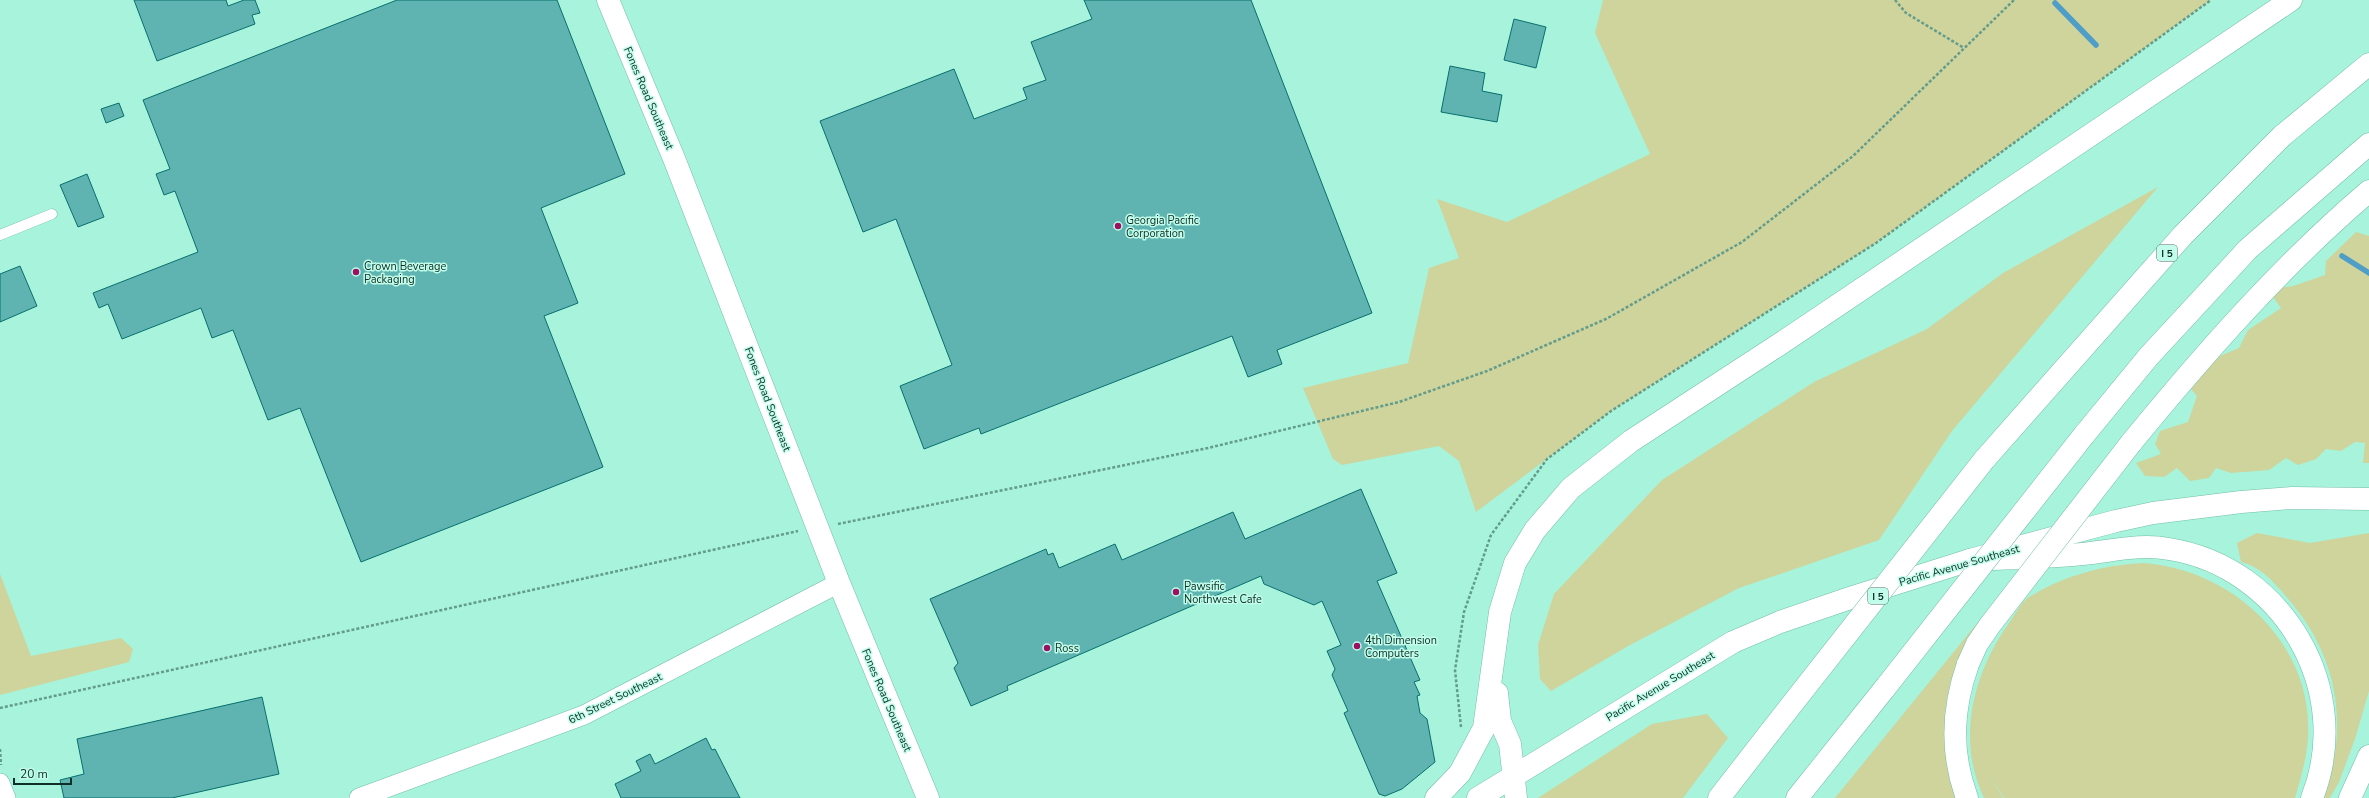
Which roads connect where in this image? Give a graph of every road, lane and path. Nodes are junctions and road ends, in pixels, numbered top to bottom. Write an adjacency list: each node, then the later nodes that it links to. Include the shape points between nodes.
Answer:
1 (608, 0): 15 (main road, Fones Road Southeast, via 675,161)
2 (1896, 0): 5 (path, via 1906,13)
3 (2014, 0): 5 (path)
4 (2291, 0): 16 (main road, via 1783,342 1631,441 1571,488 1535,530 1515,563 1500,612)
5 (1964, 48): 12 (path, via 1853,156 1742,242 1606,319 1487,371 1399,402 1208,448)
6 (2369, 64): 29 (main road, I 5, bridge, via 2282,136 2183,235 1984,460)
7 (2369, 144): 30 (main road, bridge, via 2248,249 2149,356)
8 (2369, 191): 31 (main road, bridge, via 2255,300 2180,384 2131,443 1977,644 1960,686 1954,728 1957,766)
9 (52, 214): 10 (lane)
10 (0, 235)
11 (2369, 499): 14 (main road, Pacific Avenue Southeast, via 2292,498 2153,513)
12 (839, 524)
13 (800, 531): 17 (path)
14 (1970, 560): 21 (main road, Pacific Avenue Southeast, via 1780,622 1733,642); 32 (main road, via 2090,553 2130,546 2169,548 2205,558 2250,582 2285,615 2302,640 2315,671 2323,705 2325,740 2322,766)
15 (839, 583): 24 (street, 6th Street Southeast, via 584,715); 25 (main road, Fones Road Southeast)
16 (1494, 668): 21 (main road, via 1500,721 1510,744); 26 (main road, via 1484,728 1460,773)
17 (0, 708)
18 (0, 750): 20 (path)
19 (2369, 756): 33 (main road)
20 (0, 772)
21 (1514, 775): 27 (main road, Pacific Avenue Southeast); 28 (main road)
22 (0, 783): 23 (street)
23 (6, 798)
24 (359, 798)
25 (928, 798)
26 (1436, 798)
27 (1478, 798)
28 (1516, 798)
29 (1719, 798)
30 (1798, 798)
31 (1967, 798)
32 (2312, 798)
33 (2350, 798)

